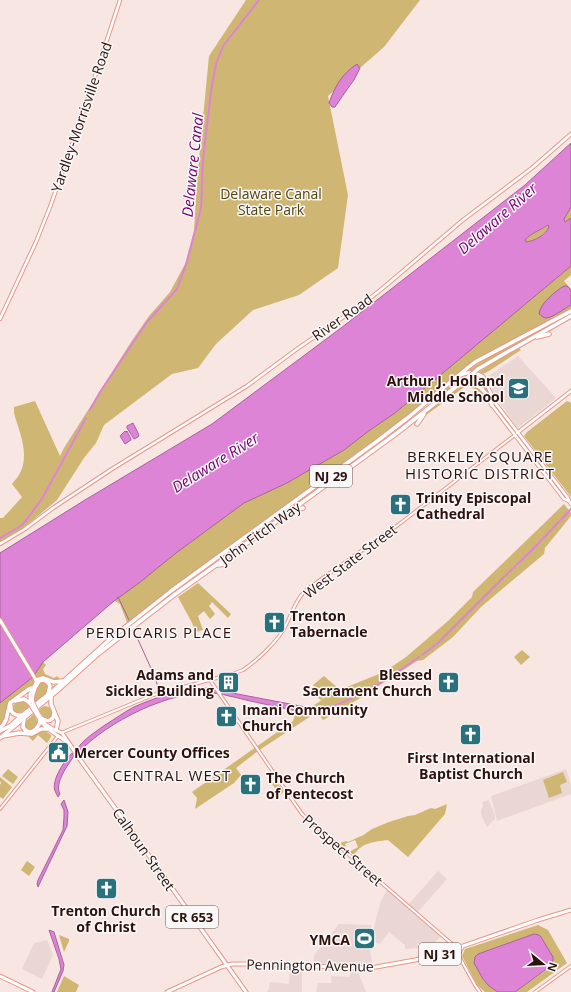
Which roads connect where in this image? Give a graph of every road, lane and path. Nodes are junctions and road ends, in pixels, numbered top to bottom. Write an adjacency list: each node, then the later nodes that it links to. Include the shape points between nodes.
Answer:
1 (120, 0): 5 (main road, Yardley-Morrisville Road, via 62,173 39,234)
2 (571, 134): 19 (main road, River Road, via 364,303 247,386 69,497)
3 (571, 311): 10 (highway, John Fitch Way / NJ 29, via 483,357)
4 (571, 316): 7 (highway, John Fitch Way / NJ 29)
5 (0, 319)
6 (549, 334): 7 (highway)
7 (523, 343): 9 (highway, John Fitch Way / NJ 29, bridge, via 478,370)
8 (483, 377): 10 (highway, via 477,373 465,373); 15 (main road, via 495,402)
9 (456, 387): 12 (highway, via 467,382 476,384 486,393); 13 (highway, John Fitch Way / NJ 29)
10 (442, 389): 26 (highway, John Fitch Way / NJ 29, via 376,442 171,591)
11 (571, 391): 15 (main road, West State Street)
12 (492, 405): 15 (main road)
13 (428, 409): 14 (highway); 18 (highway, John Fitch Way / NJ 29)
14 (417, 424)
15 (517, 434): 16 (main road, via 564,499); 23 (street, West State Street, via 398,525 306,590 300,596 278,637 247,667)
16 (570, 503)
17 (303, 508): 18 (highway)
18 (291, 511): 21 (highway, John Fitch Way / NJ 29)
19 (0, 544)
20 (226, 564): 21 (highway)
21 (215, 566): 29 (highway, John Fitch Way / NJ 29, via 98,654)
22 (0, 620): 24 (main road)
23 (225, 676): 25 (street, West State Street); 28 (street)
24 (36, 680): 26 (highway, via 43,678 54,682); 27 (main road)
25 (210, 680): 28 (street, Prospect Street); 39 (street, West State Street, via 153,695)
26 (63, 681): 29 (highway, John Fitch Way / NJ 29)
27 (34, 687): 29 (highway, via 40,681 48,682); 30 (main road); 37 (highway, via 11,702)
28 (220, 694): 45 (street, Prospect Street, via 302,814)
29 (49, 696): 31 (highway, John Fitch Way / NJ 29); 32 (highway); 34 (highway, John Fitch Way / NJ 29)
30 (31, 703): 34 (highway, via 23,699 12,704 12,713); 35 (main road, Calhoun Street, bridge)
31 (41, 705): 32 (highway, via 47,704); 34 (highway, John Fitch Way / NJ 29)
32 (52, 707): 33 (highway)
33 (54, 712): 35 (highway, via 51,720); 38 (highway, via 58,720)
34 (24, 717): 35 (highway, via 23,727 29,732 37,728); 37 (highway, John Fitch Way / NJ 29); 41 (highway, John Fitch Way / NJ 29)
35 (41, 719): 36 (main road, Calhoun Street); 38 (main road, Calhoun Street)
36 (47, 729): 40 (main road, Calhoun Street); 41 (highway, via 32,734 19,733)
37 (0, 730)
38 (56, 730): 39 (main road, Calhoun Street)
39 (62, 733): 40 (street, West State Street); 42 (main road, Calhoun Street)
40 (58, 736): 42 (main road, Calhoun Street); 43 (street, West State Street)
41 (1, 737)
42 (70, 745): 50 (main road, Calhoun Street / CR 653)
43 (0, 809)
44 (571, 910): 46 (main road, Pennington Avenue / NJ 31)
45 (450, 943): 47 (street, Prospect Street); 48 (main road)
46 (462, 947): 47 (main road, Pennington Avenue / NJ 31); 49 (main road)
47 (455, 949): 48 (main road, Pennington Avenue / NJ 31); 49 (street, Prospect Street)
48 (448, 951): 50 (main road, Pennington Avenue / NJ 31, via 384,966 364,968 238,963)
49 (458, 955): 56 (street, Prospect Street, via 474,986)
50 (226, 965): 54 (main road, Pennington Avenue / NJ 31); 55 (main road, Calhoun Street / CR 653)
51 (571, 966): 57 (street)
52 (0, 976): 53 (main road)
53 (33, 992)
54 (167, 992)
55 (246, 992)
56 (480, 992)
57 (535, 992)

